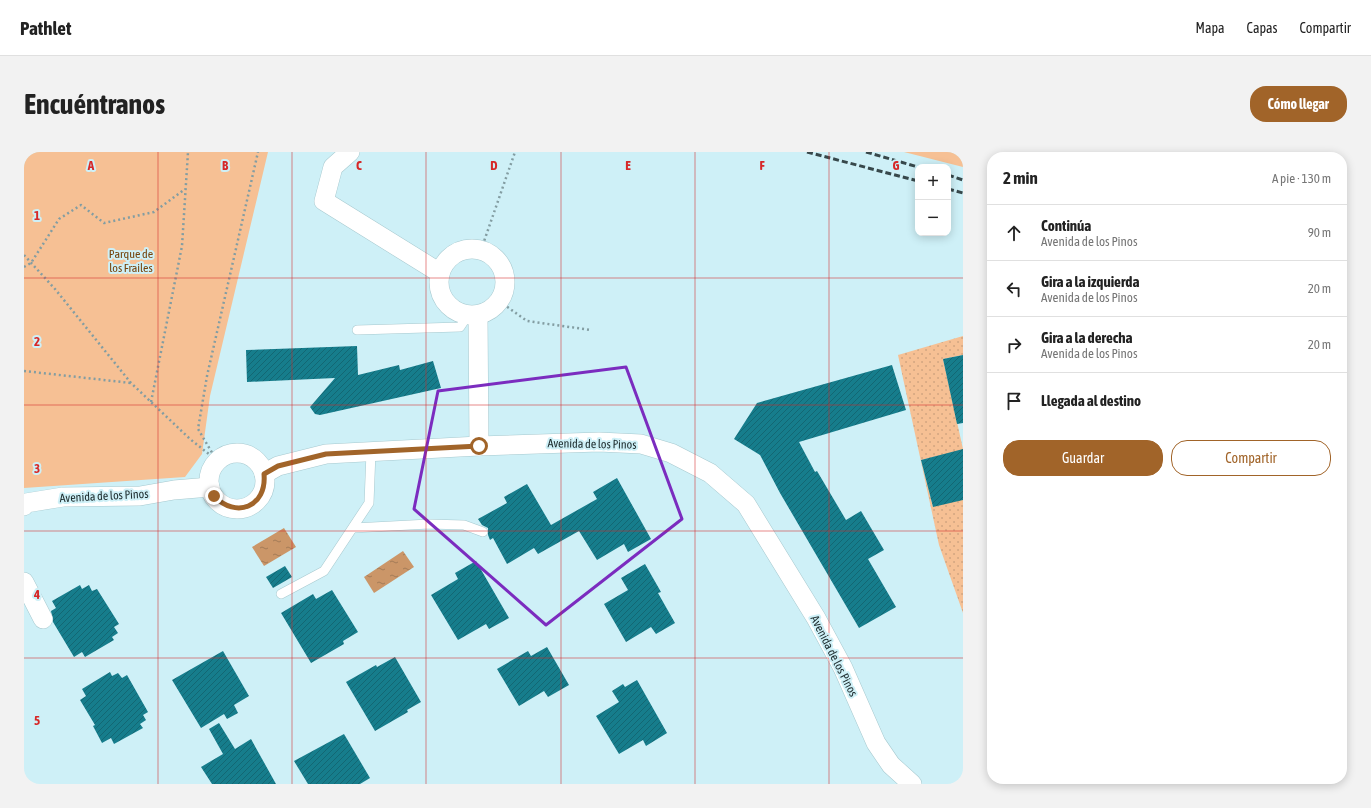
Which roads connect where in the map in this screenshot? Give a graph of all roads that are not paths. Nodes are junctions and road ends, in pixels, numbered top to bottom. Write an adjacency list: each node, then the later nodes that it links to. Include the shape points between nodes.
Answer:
1 (350, 152): 2 (street, via 333,166 324,201)
2 (440, 273): 3 (street, via 441,295 448,305 457,312); 3 (street, via 447,261 469,249 481,250 494,258 501,267 504,285 499,301 489,311)
3 (473, 315): 4 (lane, via 460,327); 5 (street)
4 (357, 330)
5 (479, 446): 6 (street, Avenida de los Pinos); 15 (street, Avenida de los Pinos, via 599,442 641,444 671,453 710,473 746,504 816,618 876,743 891,765)
6 (371, 452): 7 (street, Avenida de los Pinos, via 326,454 278,466); 10 (lane, via 370,504)
7 (264, 474): 8 (street, via 253,458 245,453 235,452 225,455 211,469); 8 (street, via 263,492 250,506 240,509 222,504)
8 (210, 487): 9 (street, Avenida de los Pinos, via 140,496 63,497 26,503)
9 (24, 506)
10 (353, 528): 11 (lane, via 464,525); 13 (lane, via 324,571)
11 (483, 532)
12 (24, 582): 14 (street)
13 (281, 594)
14 (43, 619)
15 (912, 784)

